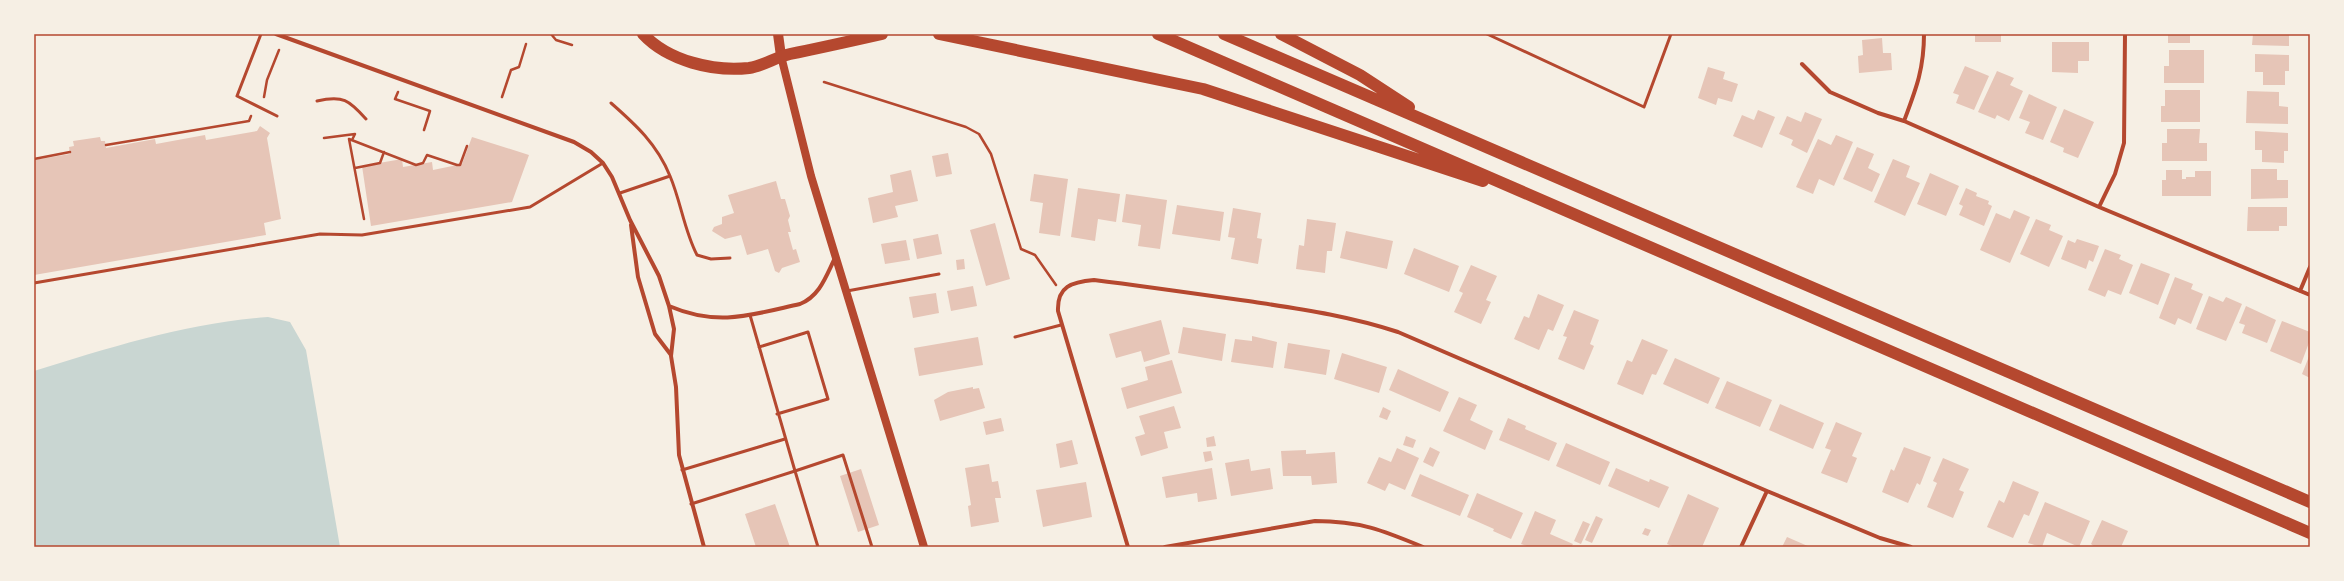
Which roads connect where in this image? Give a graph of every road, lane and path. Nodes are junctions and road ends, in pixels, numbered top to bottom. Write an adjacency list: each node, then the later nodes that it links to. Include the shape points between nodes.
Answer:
1 (261, 34): 27 (lane, via 237,96)
2 (276, 34): 39 (street, via 574,142)
3 (551, 34): 16 (path, via 556,40)
4 (643, 34): 18 (highway, via 676,57 702,65 750,68)
5 (778, 34): 18 (main road)
6 (882, 34): 18 (highway)
7 (939, 34): 43 (highway, via 1203,89)
8 (1158, 34): 43 (highway)
9 (1224, 34): 30 (highway)
10 (1281, 34): 30 (highway, via 1360,75)
11 (1487, 34): 12 (lane, via 1644,107)
12 (1670, 34)
13 (1924, 34): 29 (street, via 1924,59 1920,79)
14 (2125, 34): 44 (street, via 2124,144 2115,174)
15 (526, 44): 23 (path, via 518,67 511,70)
16 (572, 45)
17 (280, 50): 22 (path, via 267,80)
18 (781, 56): 47 (main road)
19 (1802, 64): 29 (street, via 1830,92 1878,113)
20 (824, 82): 54 (path, via 966,127 979,134 991,154 1021,249 1035,255)
21 (398, 92): 31 (path, via 395,99 430,111)
22 (264, 97)
23 (502, 97)
24 (317, 102): 28 (lane, via 338,99 348,101)
25 (611, 103): 41 (lane, via 646,134)
26 (251, 116): 34 (path, via 249,121)
27 (277, 116)
28 (366, 119)
29 (1904, 121): 44 (street)
30 (1437, 126): 67 (highway)
31 (424, 130)
32 (324, 138): 33 (path, via 355,134)
33 (352, 140): 37 (path); 40 (path, via 349,139)
34 (106, 146)
35 (467, 146): 37 (path, via 460,164 457,165 427,155 424,163 416,164)
36 (70, 152): 38 (path)
37 (384, 152): 40 (path, via 380,163)
38 (34, 159)
39 (603, 163): 42 (street); 51 (lane, via 530,207 362,235 320,234)
40 (355, 168): 45 (path)
41 (670, 176): 42 (lane); 48 (lane, via 690,241 697,255 711,259)
42 (620, 193): 46 (street)
43 (1555, 205): 69 (highway)
44 (2099, 207): 53 (street)
45 (364, 220)
46 (630, 220): 56 (street, via 658,276); 61 (street, via 638,278 654,334)
47 (835, 257): 52 (main road); 57 (street, via 818,291 808,300)
48 (730, 258)
49 (2310, 267): 53 (street)
50 (939, 274): 52 (lane)
51 (34, 283)
52 (845, 291): 73 (main road)
53 (2300, 291): 55 (street)
54 (1061, 292): 58 (street, via 1057,300); 66 (street, via 1070,284 1094,280 1352,318 1398,332)
55 (2310, 295)
56 (669, 306): 57 (street, via 691,315); 61 (street, via 674,329)
57 (750, 315): 60 (lane)
58 (1061, 325): 59 (lane); 74 (street)
59 (1015, 337)
60 (758, 347): 62 (lane); 62 (lane, via 808,332 828,399)
61 (671, 356): 64 (street, via 676,386 678,446)
62 (777, 414): 63 (lane)
63 (785, 439): 64 (lane); 65 (lane)
64 (682, 470): 68 (street)
65 (795, 471): 68 (lane); 71 (lane); 72 (lane, via 843,456)
66 (1767, 491): 77 (street); 78 (street, via 1880,538)
67 (2310, 502)
68 (691, 504): 70 (street)
69 (2310, 533)
70 (704, 547)
71 (818, 547)
72 (872, 547)
73 (924, 547)
74 (1128, 547)
75 (1165, 547): 76 (street, via 1315,521 1360,523)
76 (1423, 547)
77 (1741, 547)
78 (1911, 547)

